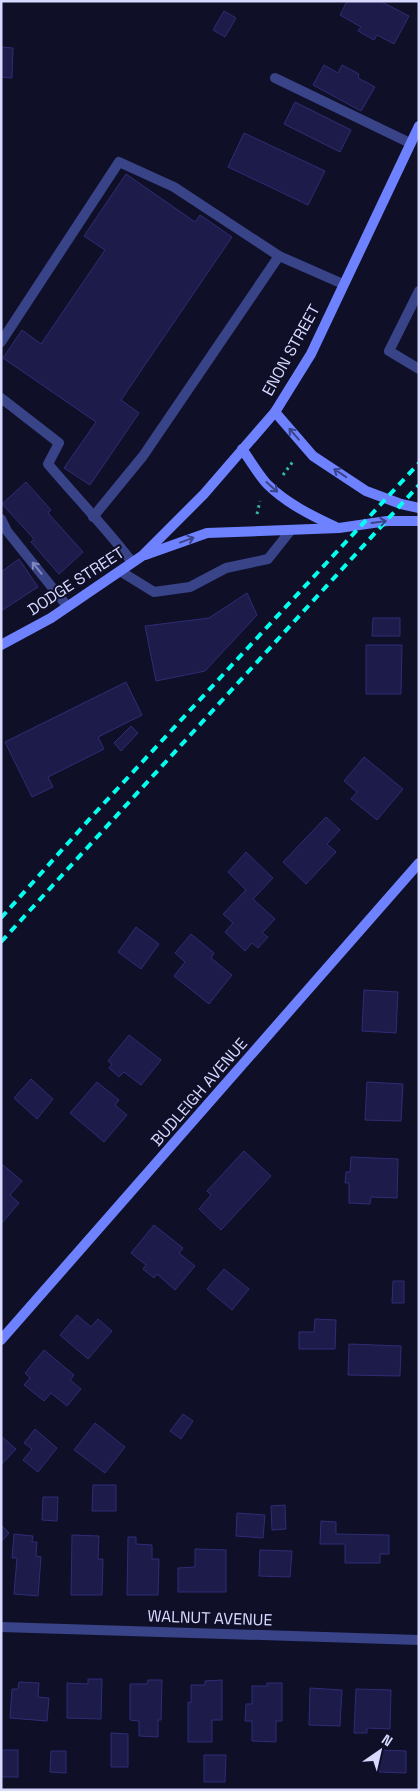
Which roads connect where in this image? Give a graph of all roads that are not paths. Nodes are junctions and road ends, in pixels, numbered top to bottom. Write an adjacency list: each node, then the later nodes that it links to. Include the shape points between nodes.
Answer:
1 (275, 78): 3 (street)
2 (419, 126): 3 (main road, ENON STREET)
3 (410, 143): 5 (main road, ENON STREET)
4 (279, 256): 5 (street); 7 (street, via 174,187 119,162); 13 (street, via 143,456)
5 (343, 284): 10 (main road, ENON STREET, via 310,354)
6 (419, 291): 8 (street, via 389,351)
7 (1, 342)
8 (419, 369)
9 (1, 398): 13 (street, via 59,443 48,464)
10 (274, 412): 11 (main road, ENON STREET); 12 (main road, one-way to 10, via 366,491 313,456)
11 (242, 449): 16 (main road, one-way to 16, via 268,484 289,502); 18 (main road, ENON STREET, via 204,494)
12 (419, 508)
13 (93, 517): 19 (street)
14 (1, 519): 21 (street, one-way to 14)
15 (419, 521): 16 (main road, one-way to 15, via 386,521)
16 (339, 528): 17 (main road)
17 (291, 530): 18 (main road, one-way to 17, via 207,533); 20 (street, via 268,559 226,568 190,587 154,592)
18 (142, 556): 19 (main road, DODGE STREET)
19 (132, 562): 20 (main road, DODGE STREET)
20 (120, 571): 21 (main road, DODGE STREET)
21 (67, 606): 22 (main road, DODGE STREET)
22 (1, 645)
23 (419, 862): 24 (main road, BUDLEIGH AVENUE)
24 (1, 1340)
25 (1, 1627): 26 (street, WALNUT AVENUE)
26 (419, 1640)

